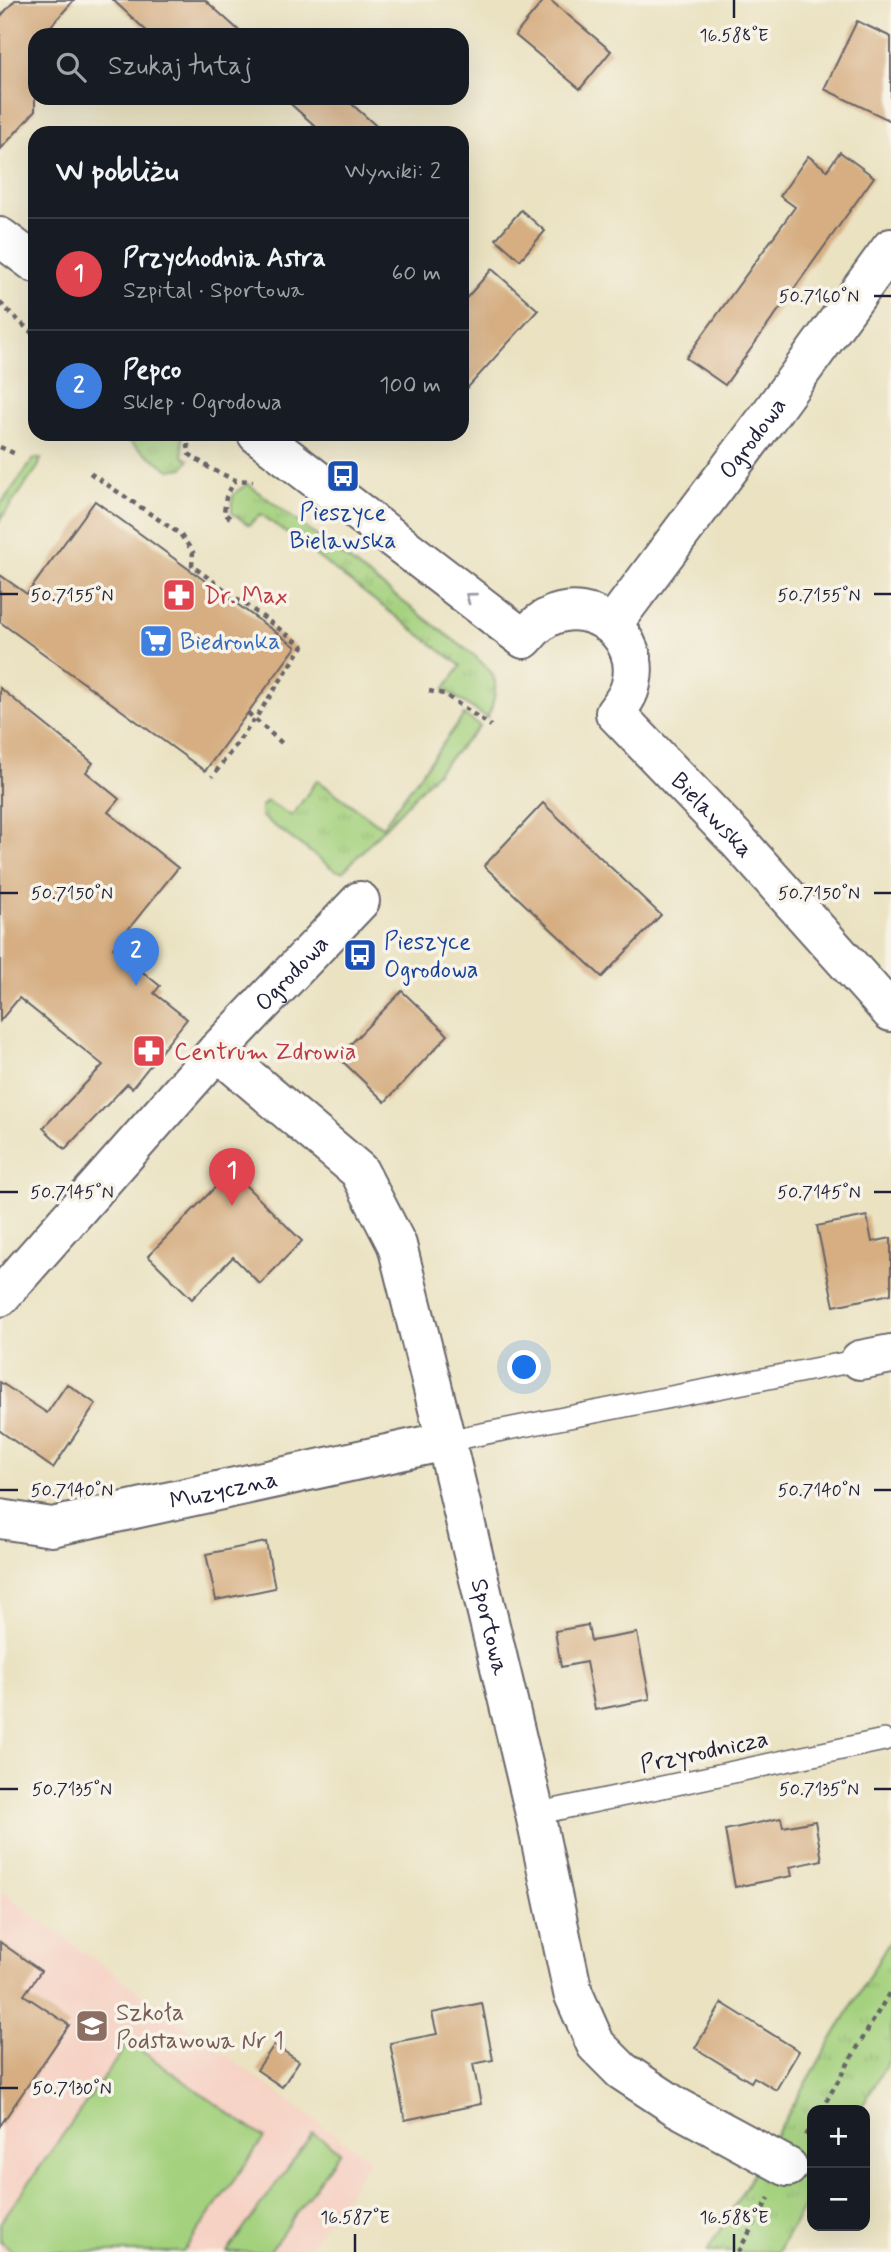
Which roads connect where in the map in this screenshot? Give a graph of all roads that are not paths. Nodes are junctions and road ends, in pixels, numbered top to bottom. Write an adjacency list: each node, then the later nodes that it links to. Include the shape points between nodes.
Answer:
1 (0, 237): 3 (street)
2 (891, 248): 5 (street, Ogrodowa)
3 (28, 258)
4 (266, 441): 5 (street, one-way to 4, via 597,616 565,612 549,617 524,639)
5 (612, 625): 7 (street, Bielawska, via 623,637 633,668 625,700 615,713 738,841)
6 (360, 901): 8 (street, Ogrodowa)
7 (891, 1013)
8 (217, 1051): 9 (street, Ogrodowa); 11 (street, Sportowa, via 359,1171 397,1245)
9 (0, 1297)
10 (876, 1357): 11 (lane)
11 (446, 1441): 12 (street, Muzyczna, via 52,1527); 14 (street, Sportowa)
12 (0, 1519)
13 (884, 1740): 14 (lane, Przyrodnicza)
14 (535, 1814): 15 (street, Sportowa, via 573,1993 596,2045 622,2071 654,2092)
15 (788, 2167)

